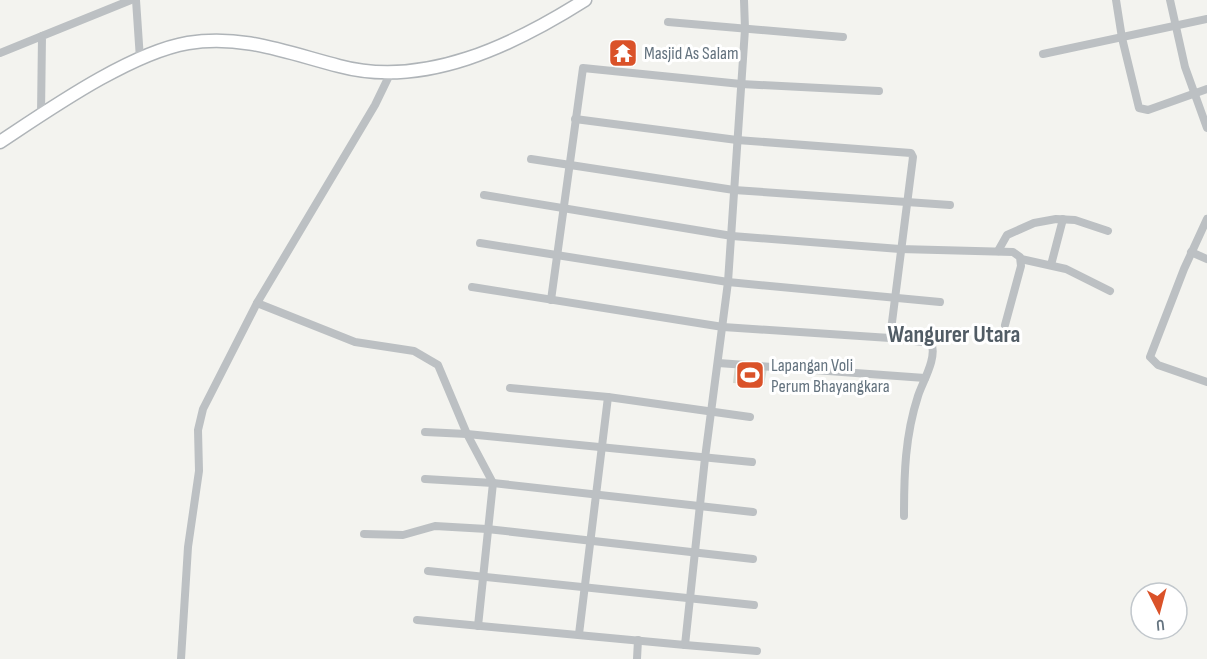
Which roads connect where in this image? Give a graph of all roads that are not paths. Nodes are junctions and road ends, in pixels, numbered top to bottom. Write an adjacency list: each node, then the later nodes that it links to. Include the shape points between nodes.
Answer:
1 (133, 0): 10 (street); 15 (street)
2 (585, 0): 16 (street, via 503,45 435,66)
3 (744, 0): 9 (street)
4 (1116, 0): 12 (street)
5 (1170, 0): 8 (street)
6 (1207, 19): 8 (street)
7 (668, 22): 9 (street)
8 (1177, 25): 12 (street); 20 (street)
9 (745, 29): 11 (street); 17 (street)
10 (42, 36): 13 (street); 21 (street)
11 (843, 37)
12 (1122, 38): 14 (street); 20 (street, via 1139,108 1148,110)
13 (0, 53)
14 (1043, 54)
15 (140, 59): 16 (street, via 187,44 228,40 259,44 340,67); 21 (street)
16 (390, 74): 51 (street)
17 (741, 84): 19 (street); 22 (street, via 585,67); 24 (street)
18 (1207, 89): 20 (street)
19 (879, 91)
20 (1193, 93): 23 (street)
21 (41, 114): 25 (street)
22 (575, 119): 24 (street); 27 (street)
23 (1207, 128)
24 (737, 140): 28 (street); 30 (street, via 911,153)
25 (0, 142)
26 (531, 159): 27 (street)
27 (569, 165): 28 (street); 32 (street)
28 (734, 190): 30 (street); 36 (street)
29 (484, 195): 32 (street)
30 (906, 201): 31 (street); 38 (street)
31 (950, 206)
32 (563, 210): 36 (street); 41 (street)
33 (1063, 219): 35 (street); 39 (street, via 1017,229 1007,235); 44 (street)
34 (1207, 219): 40 (street)
35 (1108, 231)
36 (732, 236): 38 (street); 45 (street)
37 (480, 243): 41 (street)
38 (900, 249): 39 (street); 48 (street)
39 (998, 251): 42 (street, via 1013,252)
40 (1191, 252): 43 (street); 57 (street, via 1150,357 1158,365)
41 (558, 254): 45 (street); 49 (street)
42 (1021, 259): 44 (street); 52 (street)
43 (1207, 259)
44 (1051, 265): 47 (street, via 1080,274)
45 (728, 282): 48 (street); 53 (street)
46 (472, 287): 49 (street)
47 (1110, 291)
48 (896, 296): 50 (street); 54 (street)
49 (551, 300): 53 (street)
50 (940, 302)
51 (257, 303): 63 (street, via 349,340 414,351 433,361); 89 (street, via 203,409 198,429 199,471 188,547)
52 (1005, 325)
53 (723, 327): 54 (street); 55 (street)
54 (890, 338): 56 (street, via 931,344)
55 (718, 363): 56 (street); 60 (street)
56 (924, 378): 72 (street, via 909,424 904,456)
57 (1207, 382)
58 (510, 388): 59 (street)
59 (608, 397): 60 (street); 64 (street)
60 (711, 411): 61 (street); 65 (street)
61 (750, 417)
62 (425, 432): 63 (street)
63 (467, 434): 64 (street); 68 (street)
64 (602, 447): 65 (street); 69 (street)
65 (705, 458): 66 (street); 70 (street)
66 (752, 462)
67 (425, 479): 68 (street)
68 (493, 483): 69 (street); 73 (street)
69 (595, 495): 70 (street); 75 (street)
70 (699, 507): 71 (street); 76 (street)
71 (753, 512)
72 (904, 516)
73 (487, 529): 74 (street, via 435,526 404,535); 75 (street); 79 (street)
74 (364, 534)
75 (590, 542): 76 (street); 80 (street)
76 (695, 554): 77 (street); 81 (street)
77 (753, 559)
78 (428, 571): 79 (street)
79 (481, 577): 80 (street); 84 (street)
80 (584, 586): 81 (street); 85 (street)
81 (691, 600): 82 (street); 87 (street)
82 (754, 605)
83 (417, 620): 84 (street)
84 (478, 626): 85 (street)
85 (579, 634): 86 (street)
86 (638, 640): 87 (street); 90 (street)
87 (685, 645): 88 (street)
88 (758, 651)
89 (181, 659)
90 (638, 659)

